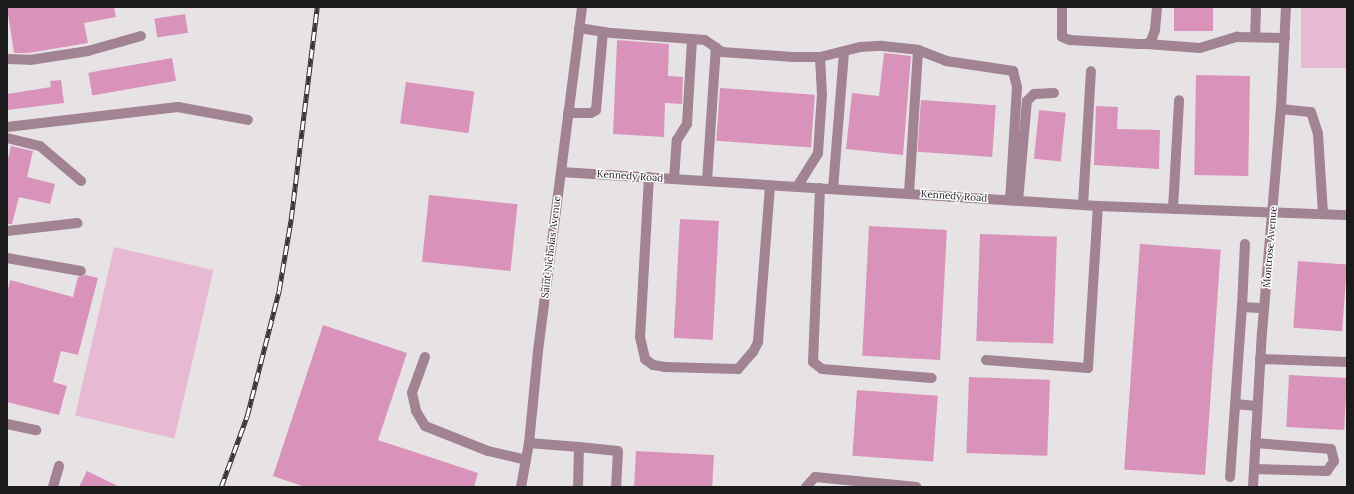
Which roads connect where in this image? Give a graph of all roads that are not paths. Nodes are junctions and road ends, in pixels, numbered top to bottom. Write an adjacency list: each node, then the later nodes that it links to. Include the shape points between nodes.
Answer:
1 (582, 7): 6 (street, Saint Nicholas Avenue)
2 (1062, 7): 12 (street, via 1062,37 1070,40)
3 (1157, 7): 12 (street, via 1155,30)
4 (1256, 7): 9 (street)
5 (1286, 7): 10 (street, Montrose Avenue)
6 (579, 28): 7 (street); 22 (street, Saint Nicholas Avenue)
7 (603, 32): 11 (street); 22 (street, via 596,110 591,113)
8 (141, 36): 17 (street, via 88,51 30,60)
9 (1255, 37): 10 (street); 12 (street, via 1237,37 1200,48)
10 (1284, 38): 21 (street, Montrose Avenue)
11 (692, 39): 13 (street, via 705,40); 28 (street, via 687,124 677,140)
12 (1147, 44)
13 (716, 47): 16 (street, via 722,52); 30 (street)
14 (918, 50): 15 (street, via 882,46); 35 (street); 36 (street, via 946,61 1013,71 1017,88)
15 (844, 52): 16 (street); 34 (street)
16 (820, 58): 32 (street, via 822,95 818,153)
17 (7, 59)
18 (1091, 71): 37 (street)
19 (1054, 93): 36 (street, via 1034,94 1027,101)
20 (1179, 100): 39 (street)
21 (1281, 109): 40 (street, Montrose Avenue); 41 (street, via 1310,112 1318,134)
22 (568, 113): 26 (street, Saint Nicholas Avenue)
23 (248, 120): 24 (street, via 178,108)
24 (7, 127)
25 (7, 138): 29 (street, via 40,146)
26 (561, 172): 27 (street, Kennedy Road); 60 (street, Saint Nicholas Avenue)
27 (649, 177): 28 (street, Kennedy Road); 31 (street, via 640,337 645,359 665,367 738,369 753,352 758,342)
28 (674, 179): 30 (street, Kennedy Road)
29 (81, 181)
30 (707, 181): 31 (street, Kennedy Road)
31 (770, 185): 32 (street, Kennedy Road)
32 (798, 186): 33 (street, Kennedy Road)
33 (820, 188): 34 (street, Kennedy Road); 54 (street, via 813,362 822,369)
34 (833, 189): 35 (street, Kennedy Road)
35 (909, 194): 36 (street, Kennedy Road)
36 (1014, 200): 37 (street, Kennedy Road)
37 (1083, 205): 38 (street, Kennedy Road)
38 (1098, 206): 39 (street, Kennedy Road); 52 (street, via 1088,368)
39 (1173, 209): 40 (street, Kennedy Road)
40 (1274, 213): 41 (street, Kennedy Road); 49 (street, Montrose Avenue)
41 (1323, 213): 42 (street, Kennedy Road)
42 (1347, 214)
43 (78, 223): 44 (street)
44 (7, 231)
45 (1245, 244): 48 (street)
46 (7, 258): 47 (street)
47 (81, 271)
48 (1242, 306): 49 (street); 55 (street)
49 (1264, 308): 51 (street, Montrose Avenue)
50 (425, 357): 62 (street, via 412,393 416,411 425,426 488,451)
51 (1260, 359): 53 (street); 56 (street, Montrose Avenue)
52 (986, 360)
53 (1347, 362)
54 (932, 378)
55 (1235, 404): 56 (street); 65 (street)
56 (1257, 406): 59 (street, Montrose Avenue)
57 (7, 424): 58 (street)
58 (36, 430)
59 (1255, 442): 64 (street, Montrose Avenue); 64 (street, via 1331,449 1334,462 1327,471)
60 (529, 443): 61 (street); 62 (street, Saint Nicholas Avenue)
61 (579, 447): 68 (street); 69 (street, via 618,451)
62 (526, 460): 67 (street, Saint Nicholas Avenue)
63 (59, 466): 66 (street)
64 (1254, 469): 72 (street, Montrose Avenue)
65 (1230, 477)
66 (53, 487)
67 (521, 487)
68 (578, 487)
69 (616, 487)
70 (806, 487): 71 (street, via 815,477)
71 (917, 487)
72 (1253, 487)

